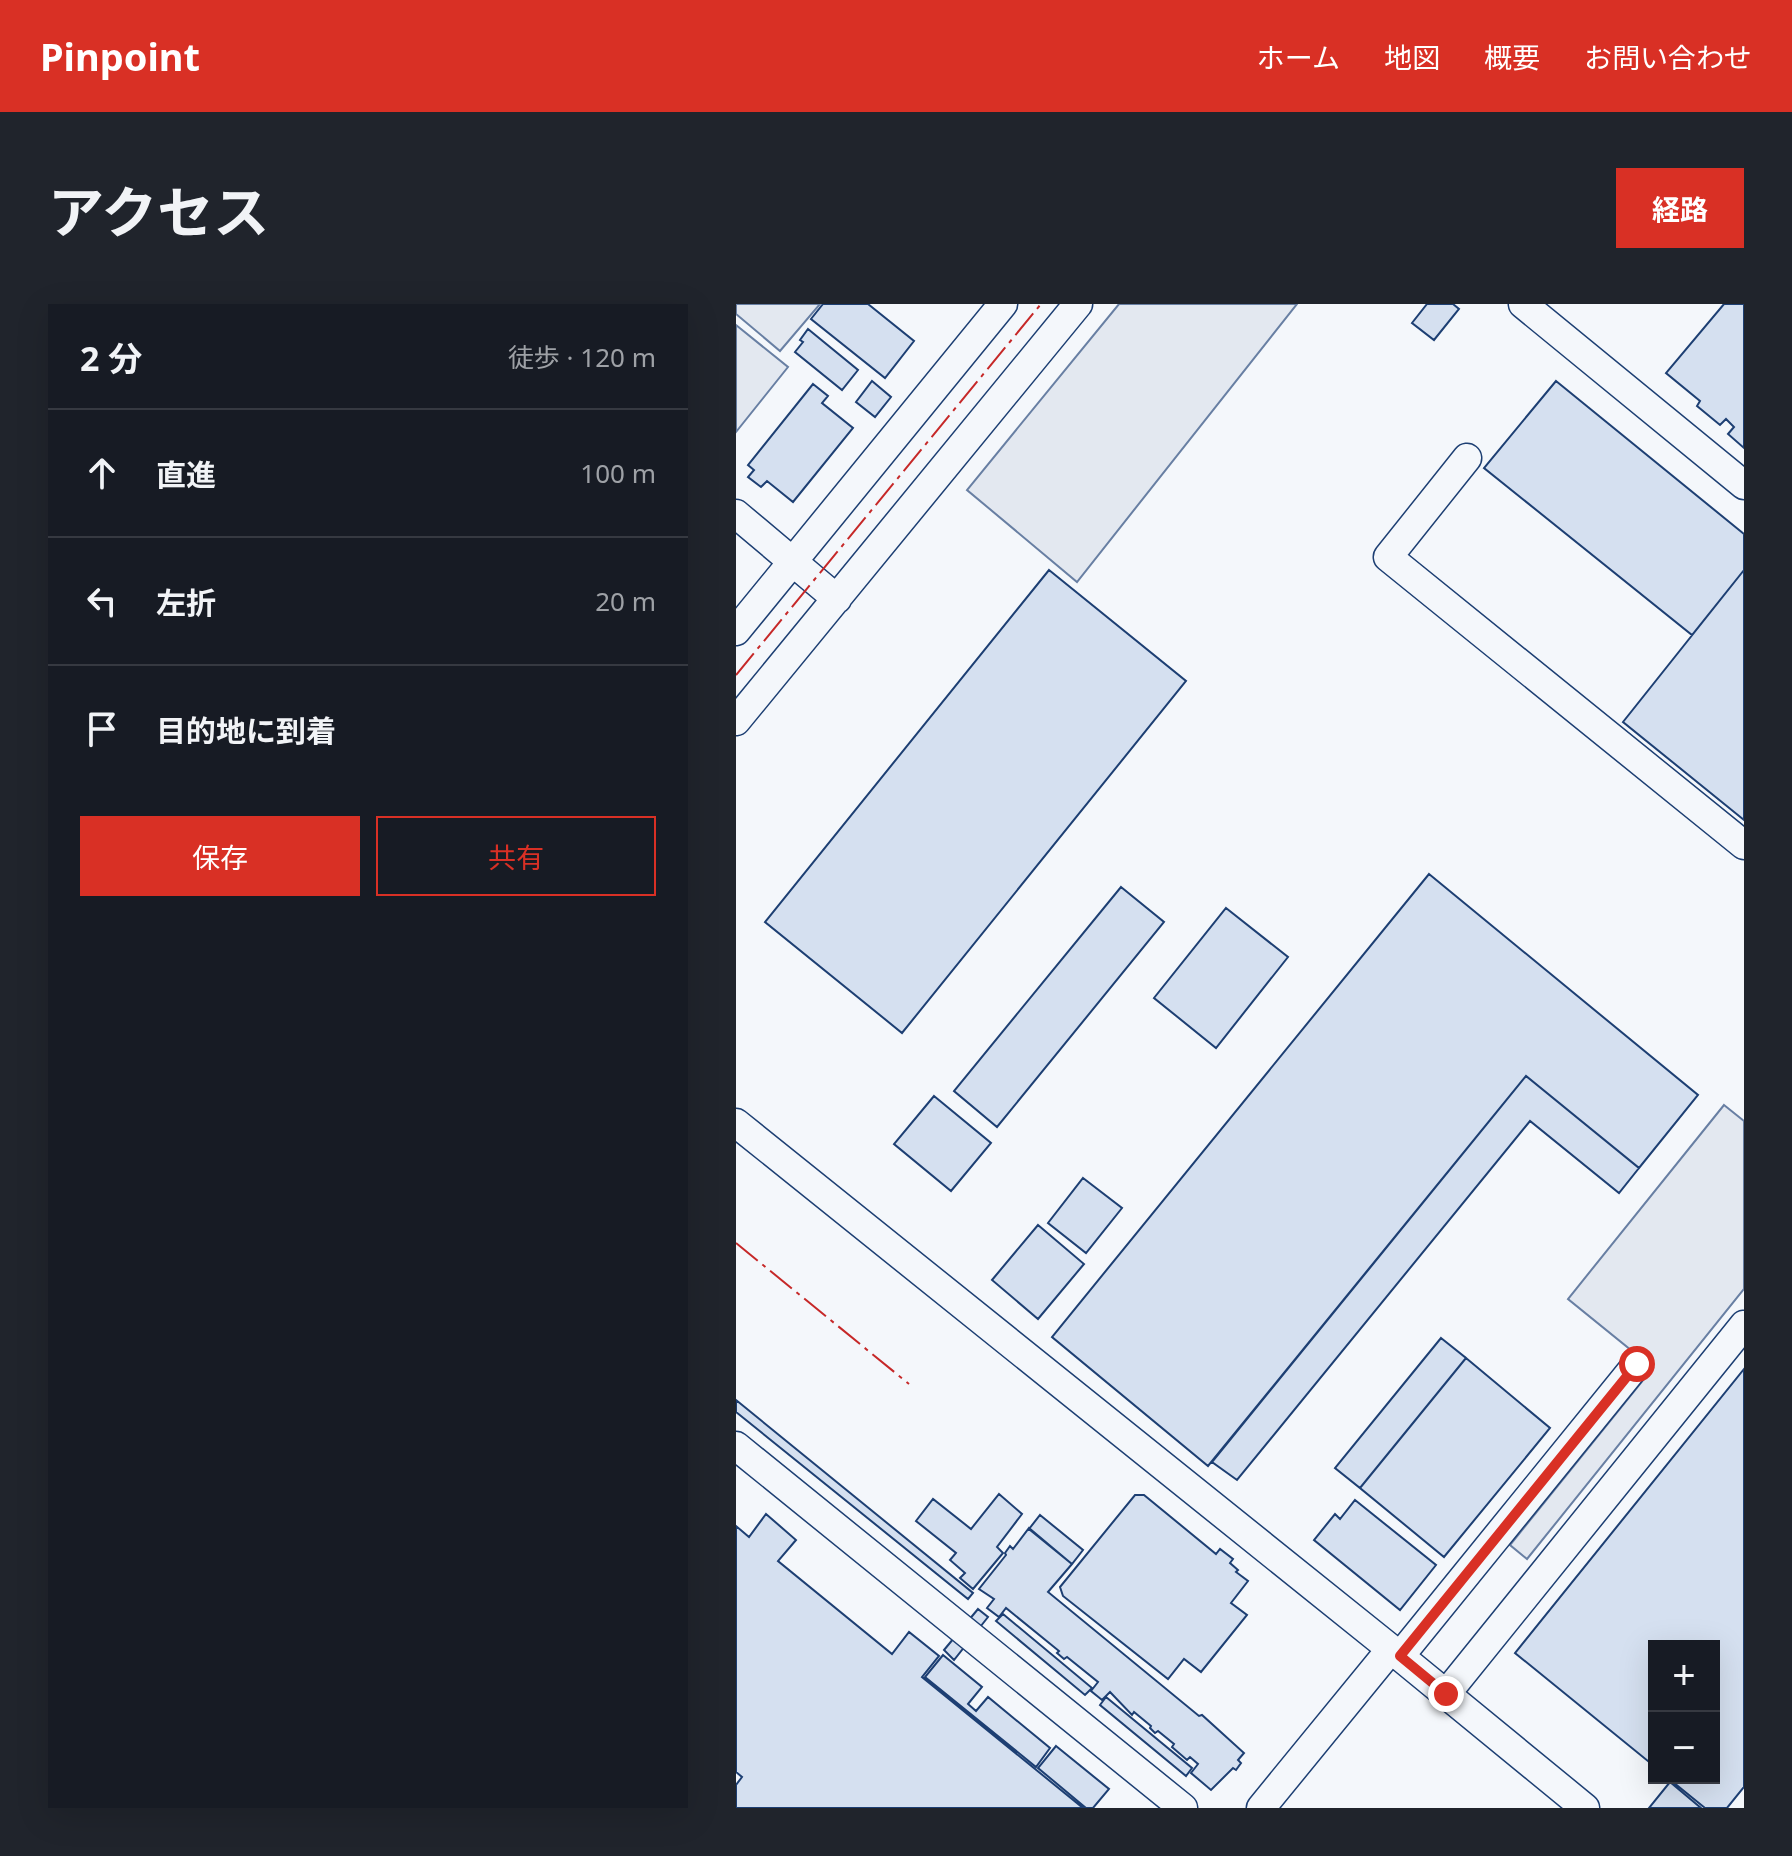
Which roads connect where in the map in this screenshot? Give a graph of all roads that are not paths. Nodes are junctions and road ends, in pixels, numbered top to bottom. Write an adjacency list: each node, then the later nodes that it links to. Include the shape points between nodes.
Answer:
1 (1003, 304): 7 (street)
2 (1078, 304): 8 (street)
3 (1523, 304): 5 (street)
4 (1467, 458): 11 (street, via 1388,557)
5 (1744, 485)
6 (736, 514): 7 (street)
7 (794, 561): 8 (street); 9 (street)
8 (837, 599): 10 (street)
9 (736, 631)
10 (736, 721)
11 (1744, 845)
12 (736, 1123): 16 (street)
13 (1744, 1325): 17 (street)
14 (1637, 1364): 16 (street)
15 (736, 1446): 18 (street)
16 (1396, 1653): 17 (street); 19 (street)
17 (1446, 1694): 20 (street)
18 (1183, 1808)
19 (1261, 1808)
20 (1585, 1808)

